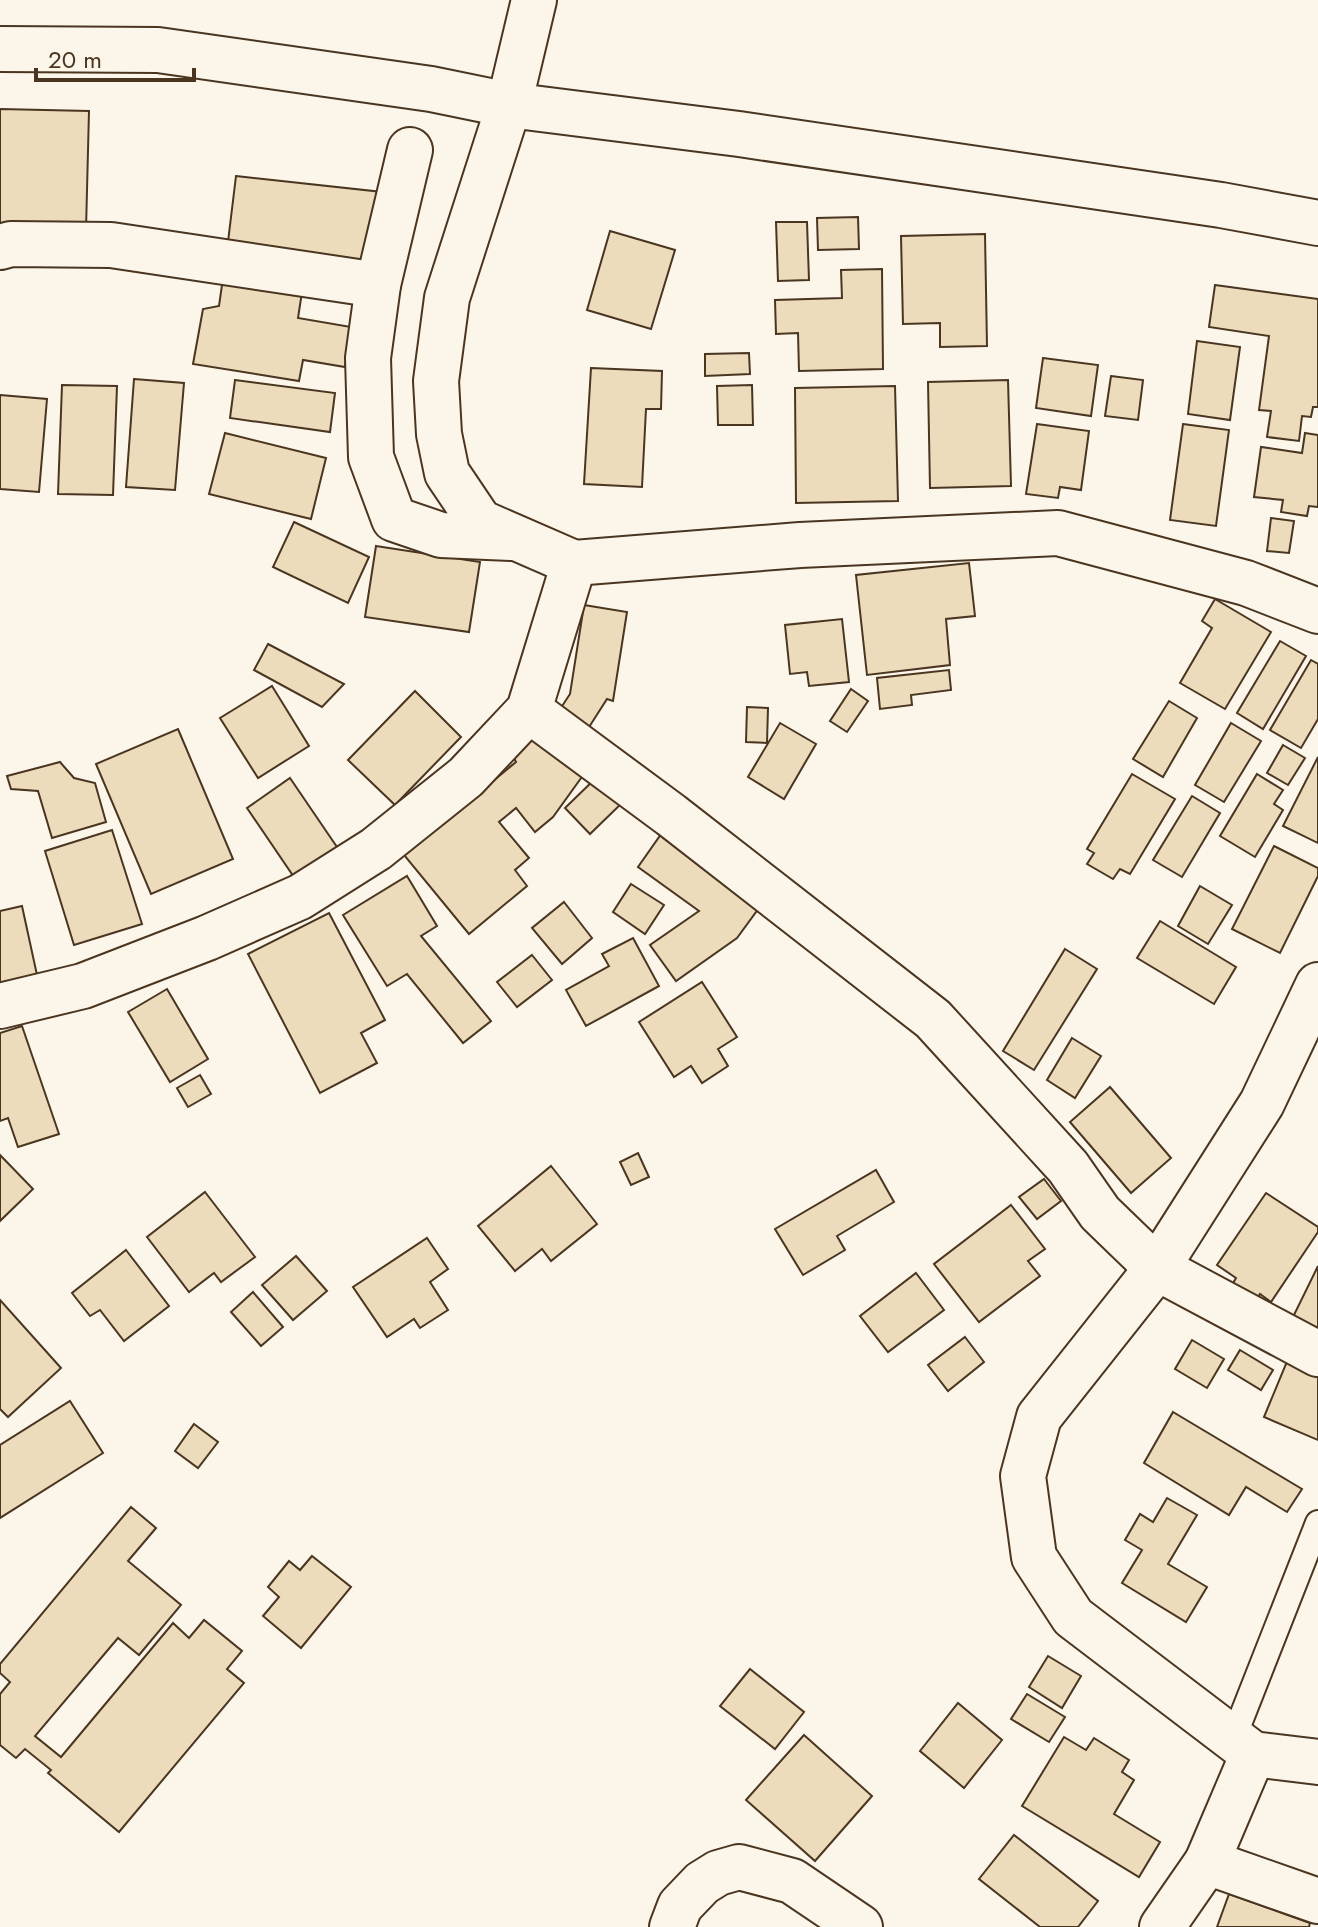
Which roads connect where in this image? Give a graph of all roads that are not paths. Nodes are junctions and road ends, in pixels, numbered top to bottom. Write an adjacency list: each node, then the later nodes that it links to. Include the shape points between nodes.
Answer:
1 (534, 0): 3 (street)
2 (0, 49): 3 (street, via 158,50)
3 (509, 105): 5 (street); 8 (street, via 447,298 436,381 447,473 480,522)
4 (410, 150): 7 (street)
5 (1318, 223)
6 (0, 247): 7 (street, via 111,245)
7 (378, 285): 8 (street, via 368,358 371,457 394,519 441,535)
8 (519, 538): 9 (street)
9 (574, 563): 10 (street, via 1058,533 1246,583); 11 (street)
10 (1318, 611)
11 (529, 710): 13 (street, via 466,777 376,849 300,897 83,986); 14 (street, via 933,1019 1068,1167 1100,1213)
12 (1318, 985): 14 (street, via 1262,1103)
13 (0, 1006)
14 (1157, 1268): 15 (street); 17 (street, via 1039,1417 1023,1476 1034,1557 1073,1617)
15 (1318, 1354)
16 (1318, 1523): 17 (lane)
17 (1243, 1746): 18 (street); 19 (street)
18 (1318, 1762)
19 (1207, 1862): 20 (street); 23 (street)
20 (1318, 1901)
21 (672, 1927): 22 (street, via 680,1906 702,1883 739,1867 792,1881)
22 (860, 1927)
23 (1162, 1927)

